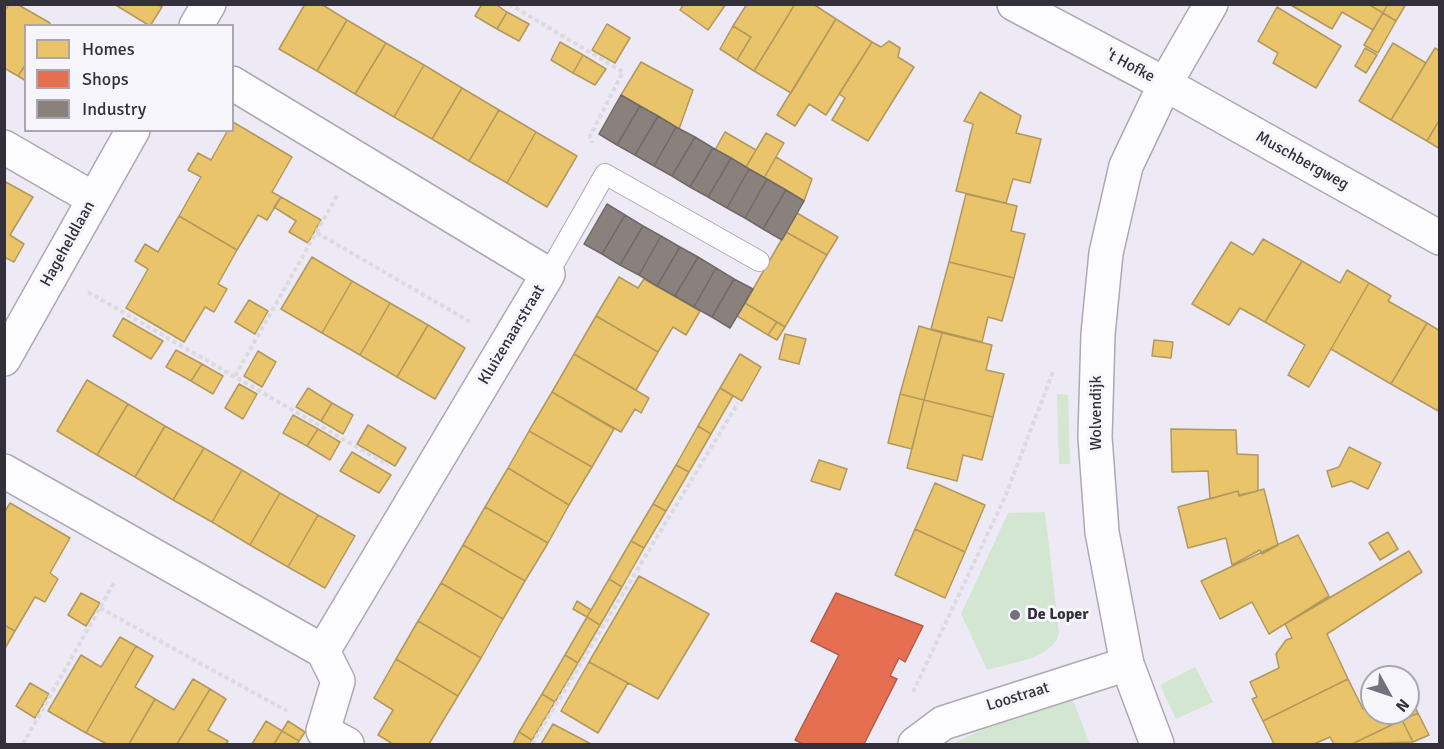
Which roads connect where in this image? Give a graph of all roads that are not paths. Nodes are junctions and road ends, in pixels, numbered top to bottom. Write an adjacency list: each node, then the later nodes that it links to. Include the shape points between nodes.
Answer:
1 (208, 4): 4 (street)
2 (1014, 4): 6 (street, 't Hofke)
3 (1211, 4): 6 (street, 't Hofke)
4 (197, 24)
5 (234, 84): 12 (street, Kluizenaarstraat)
6 (1165, 84): 10 (street, Muschbergweg); 16 (street, Wolvendijk, via 1126,166 1106,253 1098,334 1095,436 1102,532)
7 (132, 132): 9 (street, Hageheldlaan)
8 (4, 147): 9 (street)
9 (94, 199): 13 (street, Hageheldlaan)
10 (1440, 238)
11 (759, 261): 12 (lane, via 605,174)
12 (548, 274): 15 (street, Kluizenaarstraat)
13 (4, 359)
14 (4, 471): 15 (street)
15 (323, 651): 17 (street, via 338,681)
16 (1127, 664): 18 (street, Loostraat, via 942,723); 19 (street, Wolvendijk)
17 (335, 738)
18 (915, 744)
19 (1157, 744)

